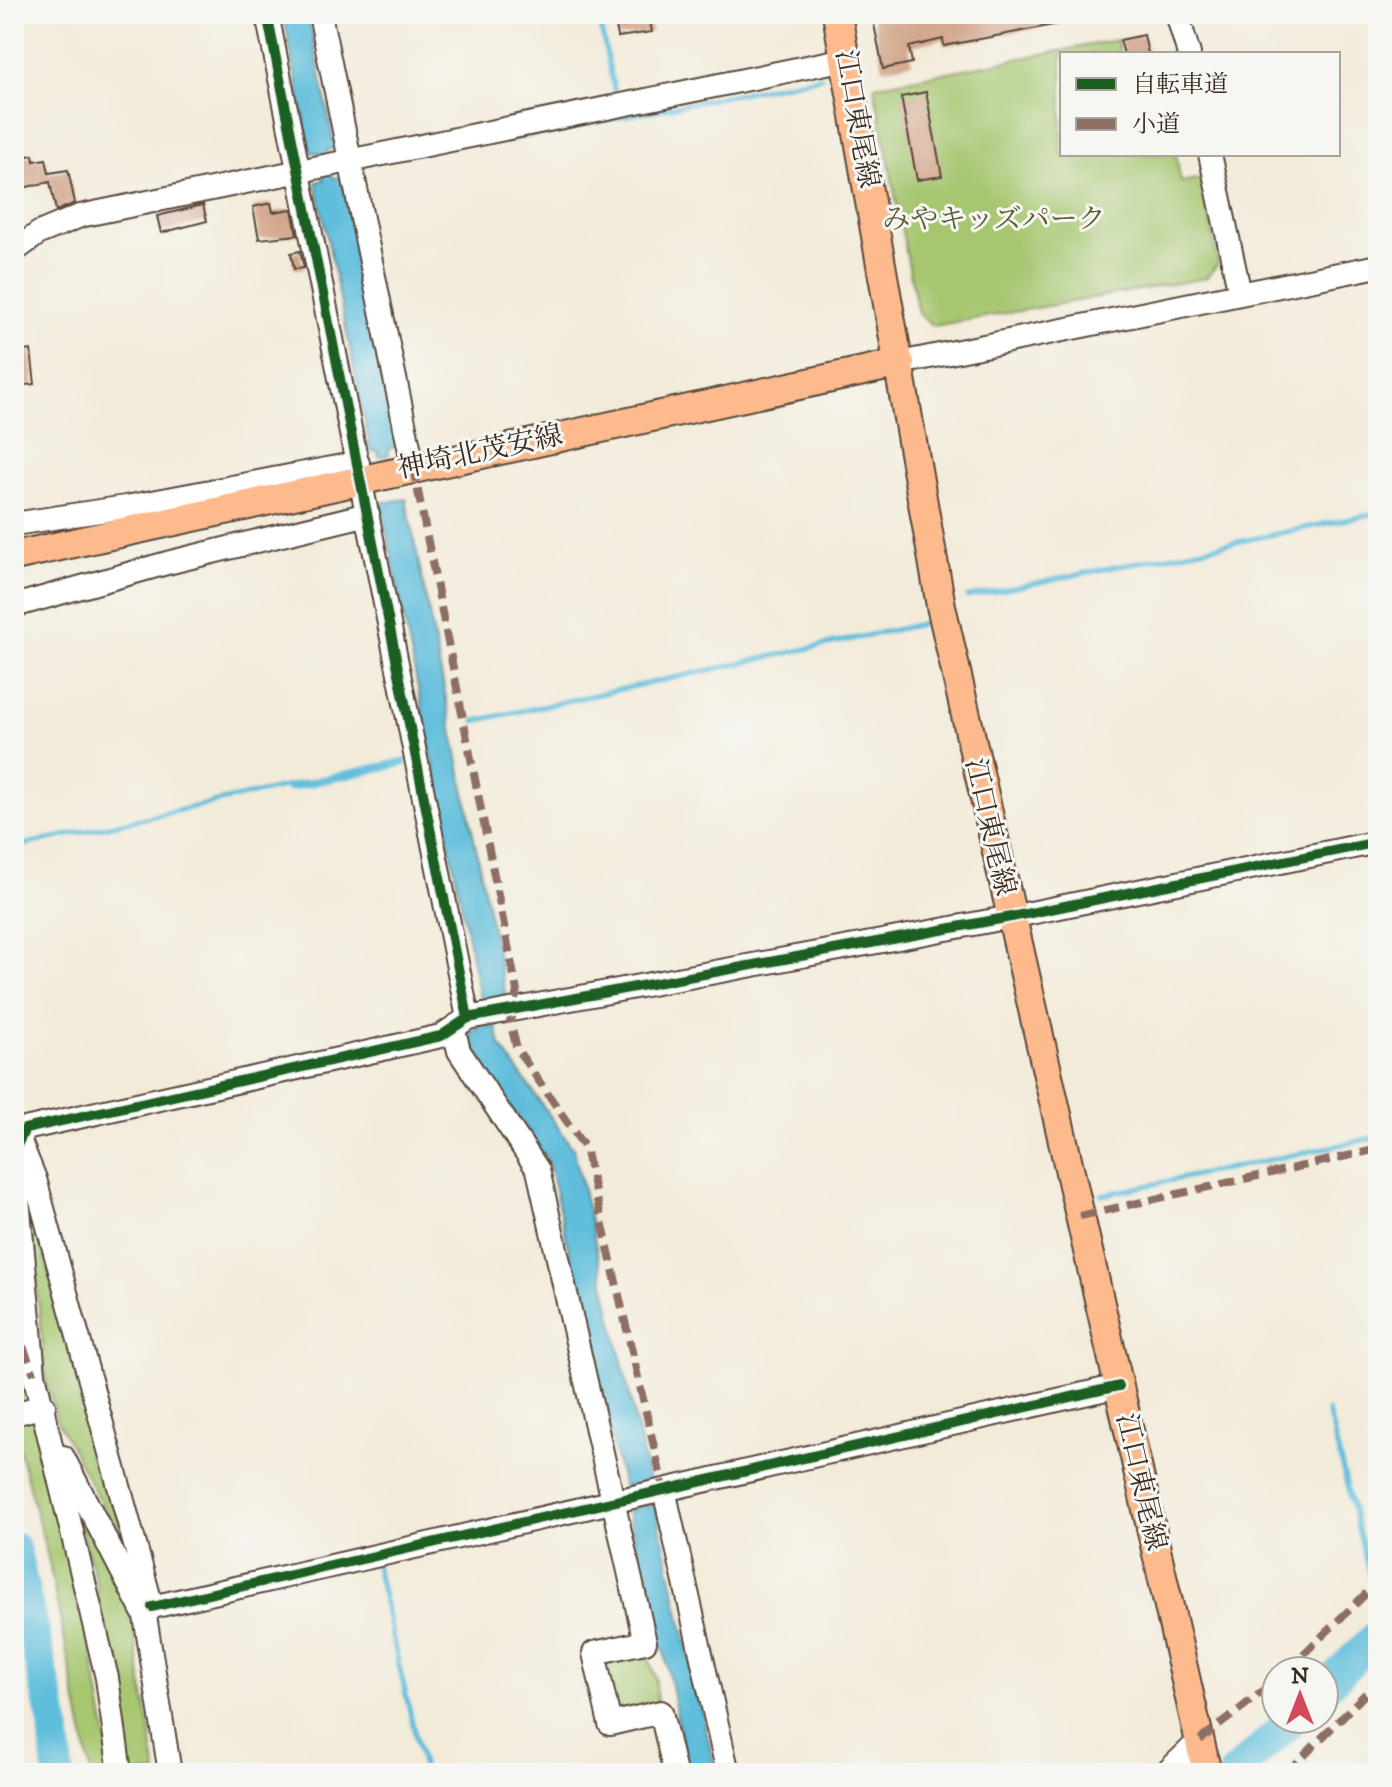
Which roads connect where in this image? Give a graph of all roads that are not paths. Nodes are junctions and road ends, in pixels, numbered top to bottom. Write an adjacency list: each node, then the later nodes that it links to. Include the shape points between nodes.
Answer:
1 (267, 14): 8 (street)
2 (320, 14): 8 (street)
3 (837, 14): 6 (main road, 江口東尾線)
4 (1177, 14): 5 (street)
5 (1188, 52)
6 (846, 59): 8 (street); 12 (main road, 江口東尾線)
7 (1210, 156): 11 (street)
8 (324, 164): 9 (street, via 80,216 39,233); 13 (street); 14 (street)
9 (14, 251)
10 (1378, 266): 11 (street)
11 (1240, 294): 12 (street)
12 (900, 363): 13 (main road, 神埼北茂安線); 20 (main road, 江口東尾線, via 941,606)
13 (413, 466): 14 (main road, 神埼北茂安線)
14 (360, 471): 15 (street); 16 (street); 17 (main road, 神埼北茂安線)
15 (368, 514): 18 (street); 21 (street)
16 (14, 524)
17 (14, 556)
18 (14, 606)
19 (1378, 842): 20 (street)
20 (1011, 917): 21 (street); 23 (main road, 江口東尾線)
21 (475, 1019): 22 (street, via 25,1129); 25 (street, via 459,1051 538,1170)
22 (15, 1147): 24 (street); 26 (street, via 35,1179)
23 (1119, 1386): 25 (street); 27 (main road, 江口東尾線)
24 (35, 1414): 26 (street); 28 (street, via 107,1678)
25 (639, 1496): 26 (street); 30 (street, via 645,1642 594,1653 610,1724 661,1712); 31 (street)
26 (148, 1612): 29 (street)
27 (1203, 1754): 32 (street)
28 (120, 1773)
29 (170, 1773)
30 (675, 1773)
31 (728, 1773)
32 (1166, 1773)

